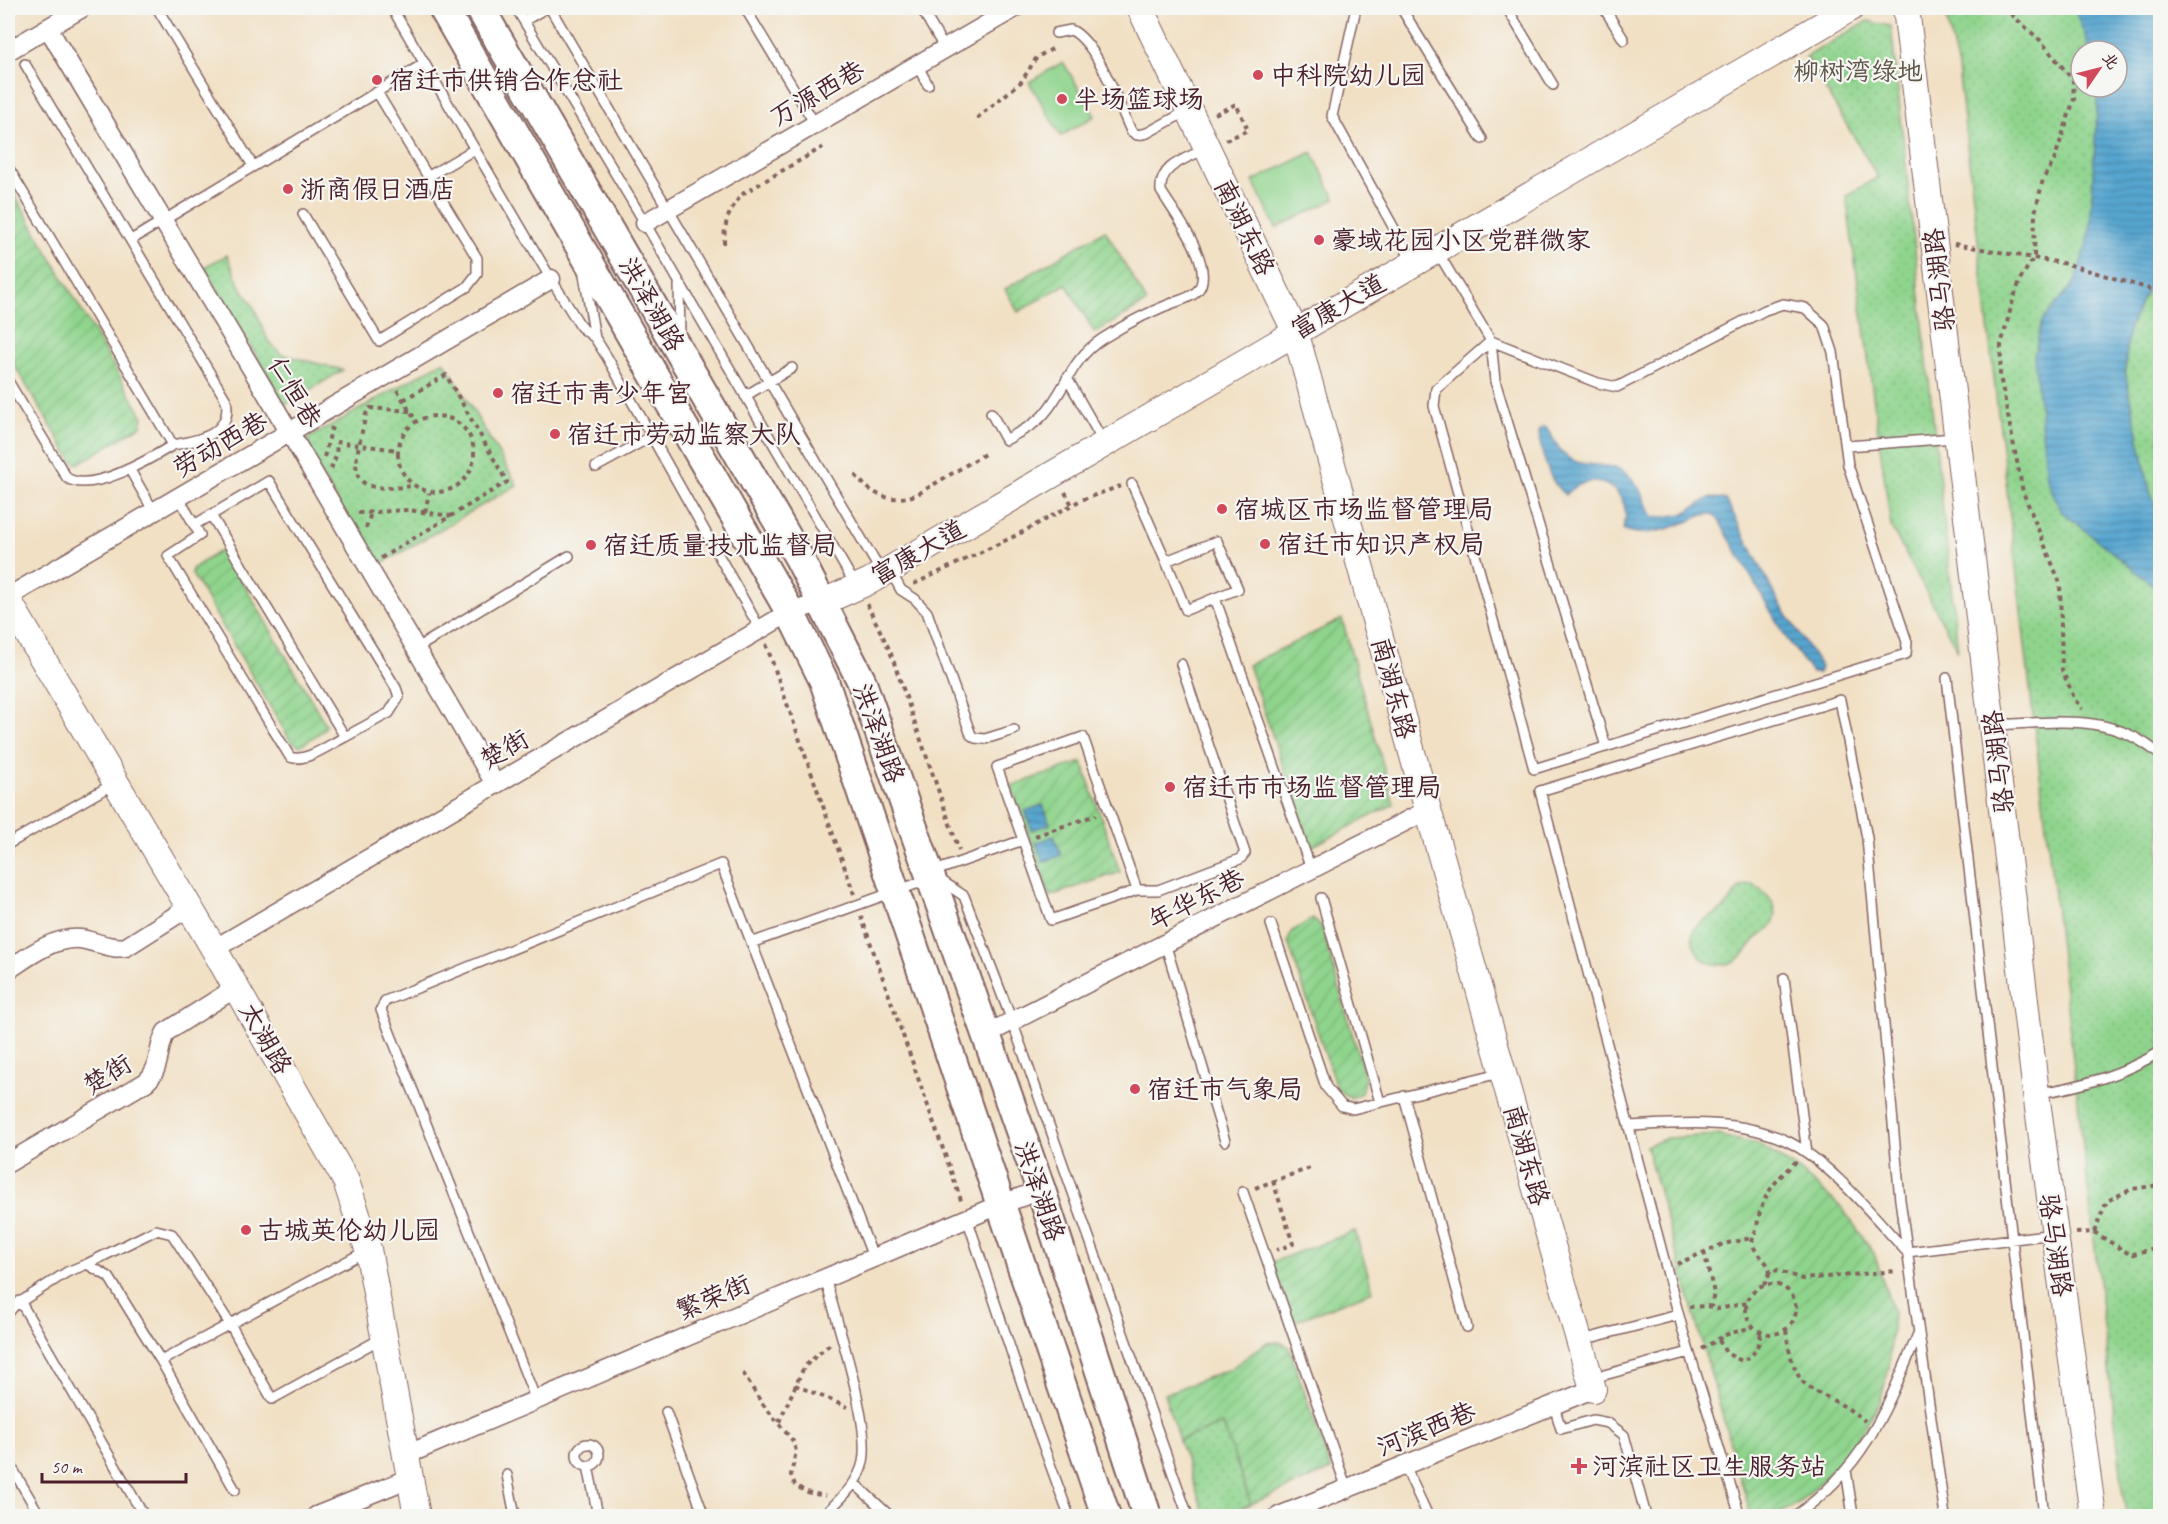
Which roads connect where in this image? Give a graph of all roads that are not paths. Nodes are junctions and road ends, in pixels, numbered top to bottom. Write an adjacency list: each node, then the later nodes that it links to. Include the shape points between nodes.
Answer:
1 (82, 8): 19 (street)
2 (157, 8): 35 (lane)
3 (392, 8): 24 (lane)
4 (443, 8): 43 (main road, 洪泽湖路)
5 (480, 8): 51 (main road, 洪泽湖路)
6 (516, 8): 18 (lane)
7 (548, 8): 18 (lane); 38 (lane)
8 (745, 8): 31 (lane)
9 (921, 8): 22 (lane)
10 (1015, 8): 22 (street, 万源西巷)
11 (1140, 8): 30 (street, 南湖东路)
12 (1355, 8): 45 (lane, via 1332,116)
13 (1401, 8): 32 (lane)
14 (1507, 8): 28 (lane)
15 (1604, 8): 21 (lane)
16 (1851, 8): 44 (street, 富康大道)
17 (1906, 8): 60 (street, 骆马湖路)
18 (524, 21): 41 (lane)
19 (48, 28): 23 (street); 40 (street, 仁恒巷)
20 (1056, 33): 30 (lane, via 1065,29 1077,33 1092,51 1131,131 1137,135)
21 (1624, 40)
22 (945, 49): 26 (street, 万源西巷)
23 (8, 51)
24 (425, 63): 29 (lane); 34 (lane)
25 (25, 64): 42 (lane)
26 (917, 65): 27 (lane); 31 (street, 万源西巷)
27 (928, 85)
28 (1553, 85)
29 (378, 92): 35 (lane); 37 (lane)
30 (1192, 116): 33 (street, 南湖东路)
31 (815, 124): 38 (street, 万源西巷)
32 (1482, 139)
33 (1207, 148): 48 (street, 南湖东路); 53 (lane, via 1167,169 1161,182 1161,191 1202,262 1199,289 1190,297 1131,320 1088,348)
34 (475, 149): 37 (lane); 46 (lane)
35 (253, 166): 40 (lane)
36 (8, 167): 62 (lane)
37 (429, 176): 39 (lane, via 477,258 477,274 467,287 379,341)
38 (670, 209): 41 (street, 万源西巷); 55 (lane)
39 (303, 214)
40 (163, 220): 42 (lane); 58 (street, 仁恒巷)
41 (645, 223): 47 (lane)
42 (131, 240): 62 (lane, via 226,400 225,423 200,439)
43 (578, 243): 49 (lane); 78 (main road, 洪泽湖路)
44 (1436, 249): 45 (street, 富康大道); 50 (lane)
45 (1413, 262): 48 (street, 富康大道)
46 (551, 279): 49 (lane, via 581,327); 58 (street, 劳动西巷)
47 (679, 282): 51 (lane); 56 (lane)
48 (1295, 331): 61 (street, 富康大道); 90 (street, 南湖东路)
49 (595, 338): 59 (lane)
50 (1491, 340): 63 (lane, via 1598,384 1617,387 1765,310 1783,304 1805,308 1824,325 1833,352); 86 (lane, via 1495,381); 86 (lane, via 1436,389 1434,406 1534,769)
51 (681, 354): 77 (main road, 洪泽湖路)
52 (792, 368): 55 (lane)
53 (1067, 378): 57 (lane, via 1042,417 1006,440); 61 (lane)
54 (8, 381): 65 (lane, via 67,478 81,483)
55 (770, 381): 56 (lane); 73 (lane)
56 (745, 396): 74 (lane)
57 (991, 414)
58 (290, 433): 67 (street, 劳动西巷); 80 (street, 仁恒巷, via 321,476)
59 (652, 436): 64 (lane); 79 (lane)
60 (1958, 438): 63 (lane); 83 (street, 骆马湖路)
61 (1104, 443): 73 (street, 富康大道)
62 (173, 446): 65 (lane)
63 (1847, 446): 86 (lane, via 1848,465 1907,642 1906,654)
64 (596, 467)
65 (130, 470): 68 (lane)
66 (1129, 483): 72 (lane)
67 (179, 498): 68 (street, 劳动西巷); 70 (lane)
68 (154, 512): 75 (street, 劳动西巷)
69 (211, 515): 70 (lane); 85 (lane); 85 (lane, via 269,481 396,688 399,698 389,713)
70 (194, 525): 85 (lane, via 200,535 168,555 290,757 304,757)
71 (569, 556): 80 (lane)
72 (1166, 561): 76 (lane, via 1186,610); 76 (lane, via 1217,540 1238,589)
73 (891, 578): 74 (street, 富康大道); 84 (lane, via 927,612 971,735 985,739)
74 (857, 588): 77 (street, 富康大道)
75 (8, 598): 88 (street, 太湖路)
76 (1215, 598): 93 (lane)
77 (823, 602): 78 (street, 楚街); 94 (main road, 洪泽湖路, via 861,680)
78 (790, 612): 79 (street, 楚街); 96 (main road, 洪泽湖路, via 824,681)
79 (760, 629): 89 (street, 楚街)
80 (417, 648): 89 (street, 仁恒巷)
81 (1181, 664): 95 (lane, via 1245,853 1240,859 1158,890)
82 (1947, 678): 122 (lane)
83 (1994, 725): 87 (lane, via 2093,722 2126,732); 110 (street, 骆马湖路)
84 (1014, 730)
85 (345, 737)
86 (1606, 747)
87 (2160, 755)
88 (116, 782): 92 (lane); 98 (street, 太湖路)
89 (495, 784): 102 (street, 楚街)
90 (1428, 810): 93 (street, 年华东巷); 109 (street, 南湖东路)
91 (1023, 840): 94 (lane); 95 (lane, via 1051,920); 95 (lane, via 997,768 1083,737)
92 (8, 844)
93 (1311, 869): 101 (street, 年华东巷)
94 (930, 876): 96 (lane); 106 (lane, via 964,896); 107 (main road, 洪泽湖路)
95 (1137, 890)
96 (895, 891): 100 (lane); 119 (main road, 洪泽湖路)
97 (1321, 898): 112 (lane)
98 (189, 907): 102 (street, 太湖路); 103 (street, via 126,947 117,949 80,939 69,940 42,949)
99 (1271, 924): 112 (lane, via 1326,1087 1342,1106 1353,1109)
100 (751, 943): 125 (lane); 139 (lane, via 721,864 385,1001 381,1010)
101 (1165, 943): 106 (street, 年华东巷); 114 (lane)
102 (214, 949): 105 (street, 太湖路)
103 (8, 970)
104 (1784, 978): 115 (lane)
105 (237, 987): 116 (street, 楚街, via 166,1032 154,1075 146,1082); 123 (street, 太湖路, via 339,1165)
106 (1012, 1021): 107 (street, 年华东巷); 163 (lane)
107 (987, 1034): 117 (main road, 洪泽湖路)
108 (2160, 1052): 110 (lane, via 2071,1088)
109 (1504, 1072): 111 (lane); 135 (street, 南湖东路)
110 (2036, 1093): 121 (street, 骆马湖路)
111 (1404, 1096): 112 (lane); 132 (lane)
112 (1380, 1102)
113 (1630, 1126): 115 (lane, via 1729,1125 1773,1136); 124 (lane, via 1540,790 1840,700 1867,838); 129 (lane)
114 (1225, 1140)
115 (1807, 1153): 124 (lane, via 1858,1199)
116 (8, 1163)
117 (1041, 1190): 119 (street, 繁荣街); 162 (main road, 洪泽湖路)
118 (1243, 1192): 149 (lane)
119 (999, 1204): 120 (street, 繁荣街); 161 (main road, 洪泽湖路)
120 (968, 1218): 125 (street, 繁荣街); 160 (lane)
121 (2055, 1234): 122 (lane); 172 (street, 骆马湖路)
122 (2012, 1240): 124 (lane); 171 (lane)
123 (368, 1249): 131 (lane); 134 (street, 太湖路)
124 (1907, 1252): 133 (lane)
125 (873, 1257): 127 (street, 繁荣街)
126 (87, 1264): 128 (lane); 131 (lane, via 144,1235 163,1230 180,1242); 137 (lane, via 109,1277)
127 (825, 1278): 139 (street, 繁荣街); 148 (lane, via 865,1447)
128 (20, 1301): 130 (lane); 152 (lane)
129 (1678, 1312): 135 (lane); 136 (lane)
130 (8, 1313)
131 (230, 1324): 134 (lane, via 272,1399); 137 (lane)
132 (1467, 1327)
133 (1918, 1332): 146 (lane, via 1876,1431); 170 (lane)
134 (384, 1337): 145 (street, 太湖路)
135 (1580, 1341): 138 (street, 南湖东路)
136 (1689, 1353): 138 (lane); 167 (lane)
137 (161, 1361): 150 (lane)
138 (1592, 1384): 140 (street, 河滨西巷)
139 (536, 1400): 145 (street, 繁荣街)
140 (1554, 1406): 144 (street, 河滨西巷); 166 (lane, via 1561,1429 1593,1420 1608,1423 1624,1435)
141 (666, 1412): 157 (lane)
142 (8, 1461): 151 (lane)
143 (588, 1466): 156 (lane)
144 (1405, 1466): 149 (street, 河滨西巷); 165 (lane)
145 (408, 1467): 153 (street, 繁荣街); 154 (street, 太湖路)
146 (1846, 1470): 168 (lane); 169 (lane)
147 (507, 1475): 155 (lane)
148 (854, 1483): 158 (lane); 159 (lane)
149 (1347, 1489): 164 (street, 河滨西巷)
150 (235, 1490)
151 (40, 1516)
152 (144, 1516)
153 (316, 1516)
154 (417, 1516)
155 (515, 1516)
156 (598, 1516)
157 (704, 1516)
158 (823, 1516)
159 (890, 1516)
160 (1069, 1516)
161 (1106, 1516)
162 (1147, 1516)
163 (1188, 1516)
164 (1279, 1516)
165 (1428, 1516)
166 (1646, 1516)
167 (1740, 1516)
168 (1795, 1516)
169 (1853, 1516)
170 (1945, 1516)
171 (2044, 1516)
172 (2093, 1516)

